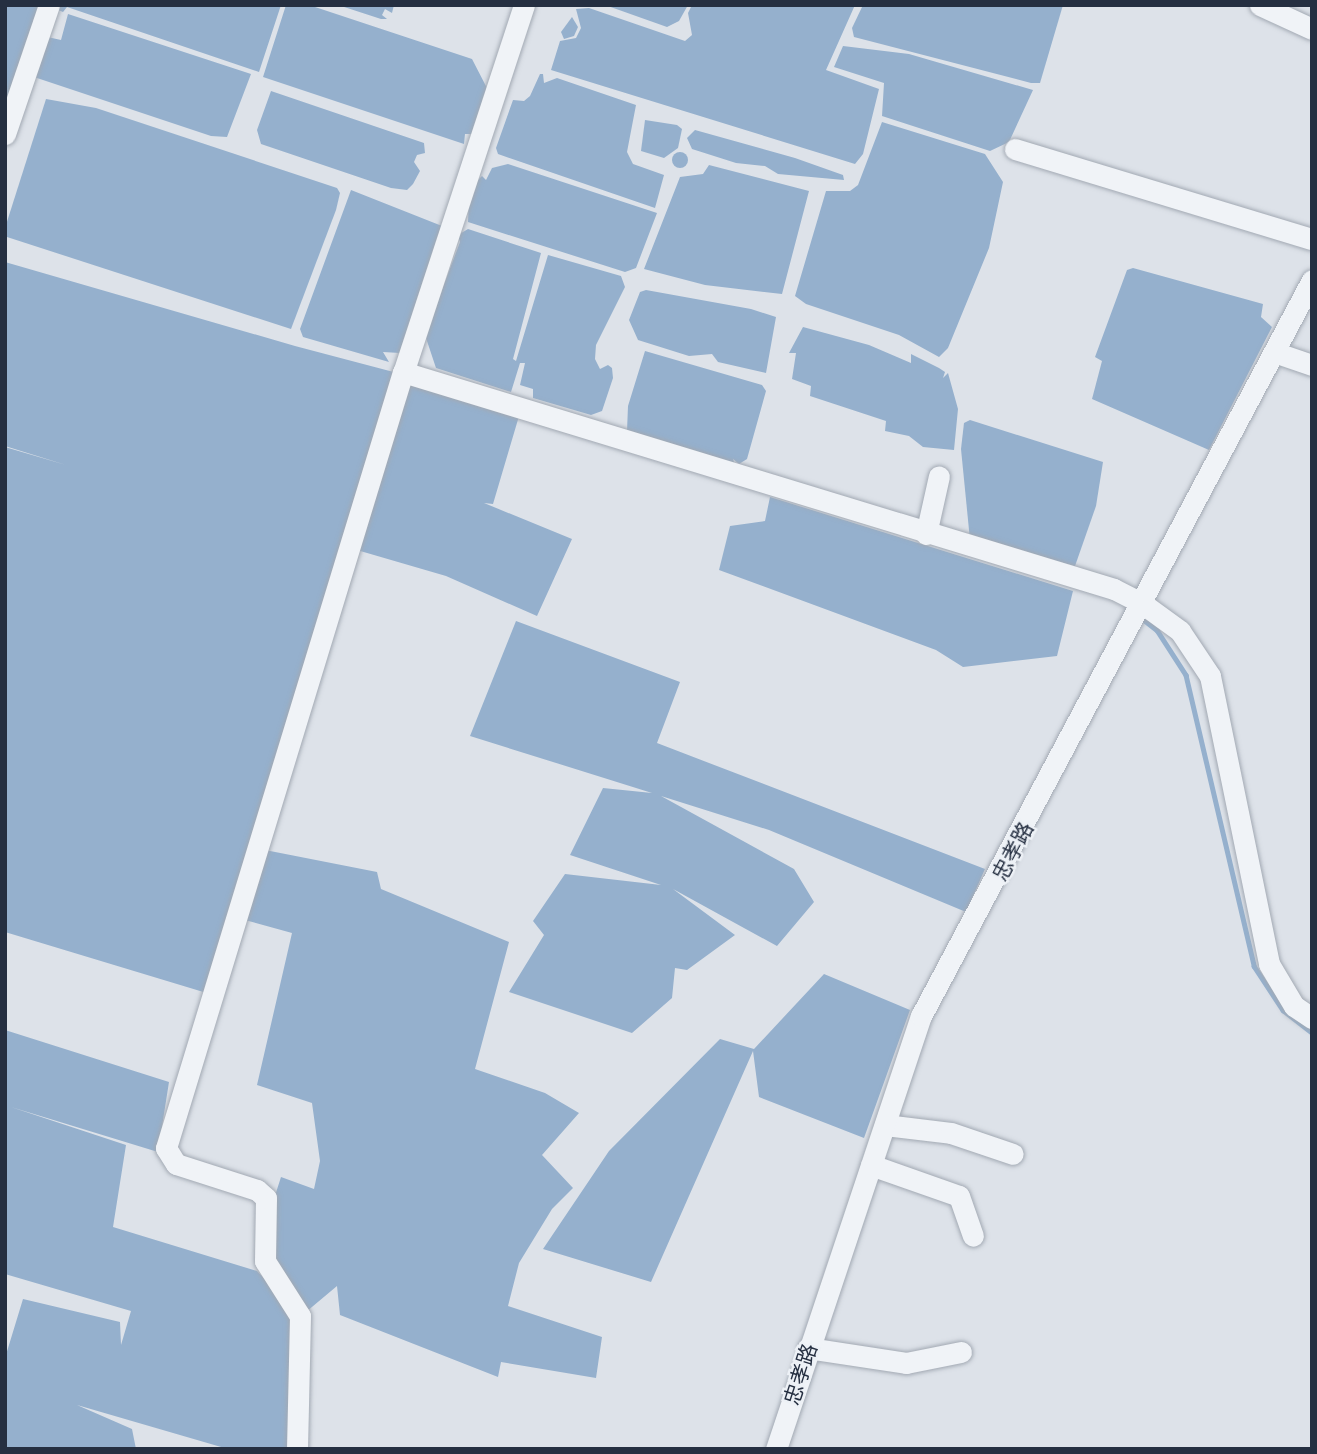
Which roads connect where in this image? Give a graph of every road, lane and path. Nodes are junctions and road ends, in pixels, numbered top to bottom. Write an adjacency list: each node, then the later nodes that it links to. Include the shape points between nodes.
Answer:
1 (49, 5): 5 (street)
2 (524, 5): 11 (street)
3 (1260, 5): 4 (street)
4 (1312, 29)
5 (5, 134)
6 (1015, 149): 7 (street)
7 (1312, 239)
8 (1312, 279): 9 (street, 忠孝路)
9 (1275, 352): 10 (street); 14 (street, 忠孝路)
10 (1312, 365)
11 (403, 372): 13 (street); 22 (street, via 166,1148 176,1164 257,1190 266,1198 265,1261 300,1317)
12 (939, 476): 13 (street)
13 (926, 534): 14 (street, via 1114,589)
14 (1143, 604): 15 (street, via 1180,631 1210,676 1269,964 1294,1006); 16 (street, 忠孝路, via 921,1016)
15 (1312, 1018)
16 (885, 1125): 17 (street, via 951,1133); 18 (street, 忠孝路)
17 (1013, 1154)
18 (871, 1165): 19 (street, via 959,1196); 20 (street, 忠孝路)
19 (973, 1236)
20 (808, 1348): 21 (street, via 906,1363); 23 (street, 忠孝路)
21 (961, 1352)
22 (298, 1449)
23 (776, 1449)

